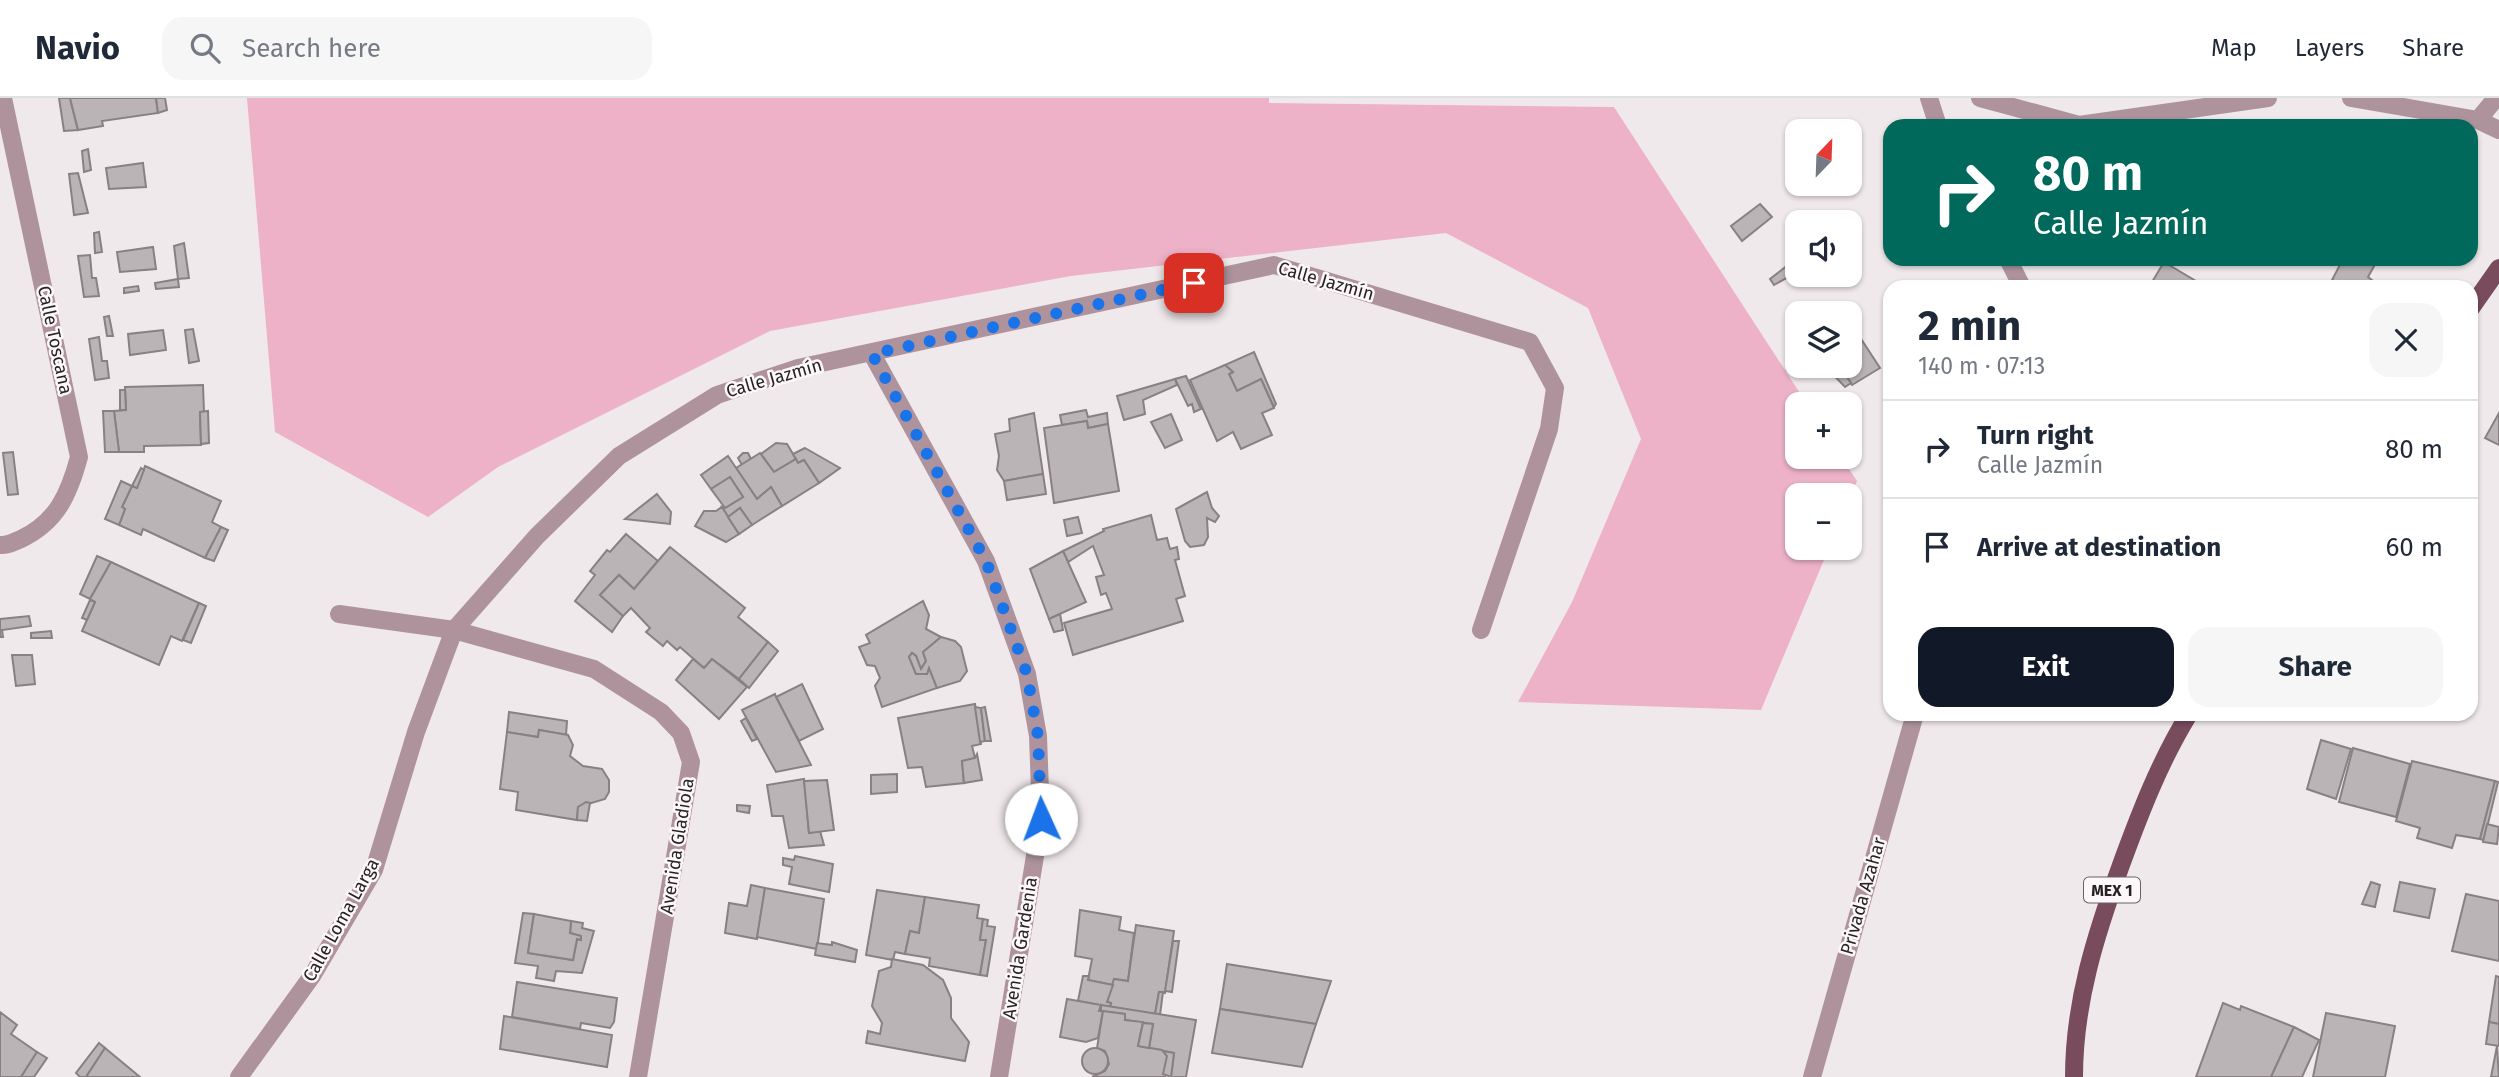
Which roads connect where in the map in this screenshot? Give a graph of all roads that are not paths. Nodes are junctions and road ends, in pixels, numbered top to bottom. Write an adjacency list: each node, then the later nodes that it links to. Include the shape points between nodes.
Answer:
1 (3, 98): 16 (street, Calle Toscana, via 79,457 59,512 36,532)
2 (1929, 98): 7 (street)
3 (1980, 98): 8 (street)
4 (2268, 98): 9 (street)
5 (2351, 98): 10 (street)
6 (2496, 98): 11 (street)
7 (1936, 119)
8 (2057, 119)
9 (2121, 119)
10 (2472, 119)
11 (2478, 120): 12 (street)
12 (2499, 130)
13 (2499, 268): 14 (main road)
14 (2478, 298)
15 (872, 354): 18 (street, Calle Jazmín, via 798,369 717,395 619,456 537,536); 19 (street, Calle Jazmín, via 1274,265 1530,342 1555,388 1549,429); 24 (street, Avenida Gardenia, via 986,561 1027,674 1038,736 1041,819)
16 (0, 545)
17 (339, 614): 18 (street, Avenida Gladiola)
18 (454, 630): 22 (street, Calle Loma Larga, via 416,732 374,870 312,976); 23 (street, Avenida Gladiola, via 594,669 661,712 681,733 691,762)
19 (1481, 630)
20 (1913, 721): 25 (street, Privada Azahar)
21 (2184, 721): 26 (main road, MEX 1, via 2135,827 2091,946 2080,999)
22 (239, 1077)
23 (638, 1077)
24 (999, 1077)
25 (1812, 1077)
26 (2074, 1077)

